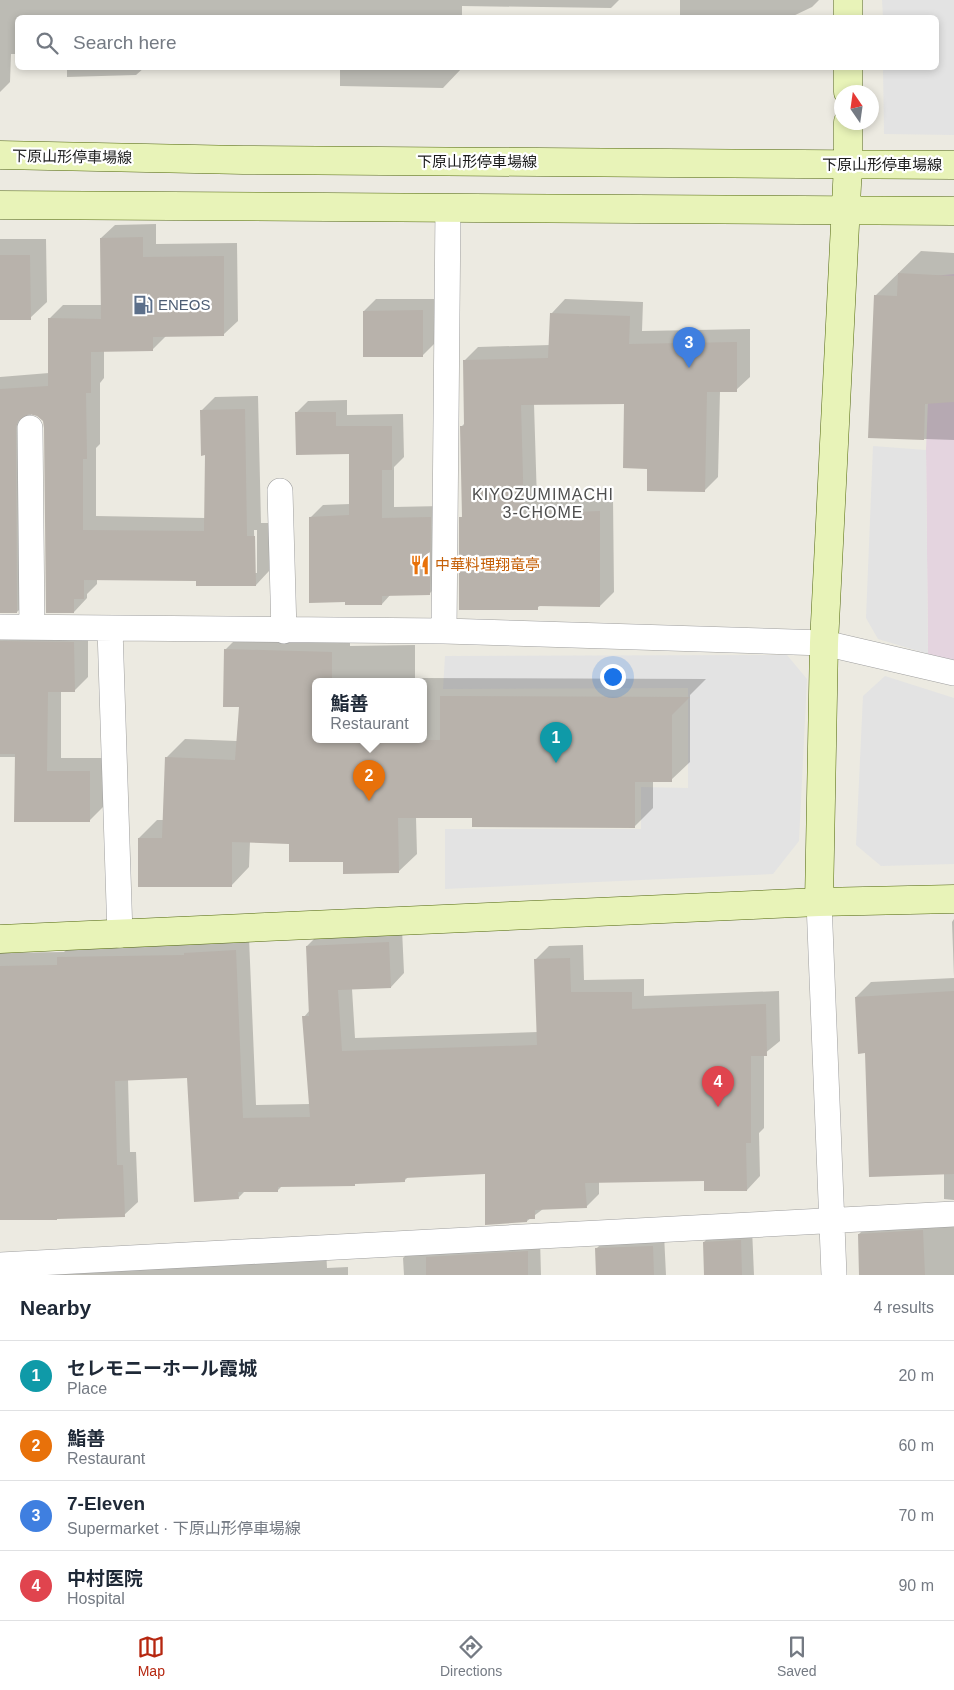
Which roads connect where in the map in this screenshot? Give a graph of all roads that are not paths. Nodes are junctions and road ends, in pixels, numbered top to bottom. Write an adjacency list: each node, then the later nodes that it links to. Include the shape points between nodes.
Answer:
1 (848, 0): 2 (main road)
2 (848, 15)
3 (848, 70): 4 (main road)
4 (848, 85)
5 (848, 130): 7 (main road)
6 (0, 155): 7 (main road, 下原山形停車場線)
7 (848, 165): 8 (main road, 下原山形停車場線); 12 (main road)
8 (954, 165)
9 (0, 205): 10 (main road)
10 (448, 208): 12 (main road); 19 (street)
11 (954, 211): 12 (main road)
12 (845, 212): 20 (main road)
13 (30, 428): 16 (street)
14 (280, 490): 18 (street)
15 (0, 627): 16 (street)
16 (32, 628): 17 (street)
17 (110, 629): 18 (street); 24 (street)
18 (284, 631): 19 (street)
19 (444, 631): 20 (street)
20 (824, 643): 21 (street); 23 (main road)
21 (954, 673)
22 (954, 899): 23 (main road)
23 (819, 902): 24 (main road); 27 (street)
24 (120, 935): 25 (main road)
25 (0, 939)
26 (954, 1214): 27 (street)
27 (831, 1221): 28 (street); 29 (street)
28 (0, 1265)
29 (834, 1275)

